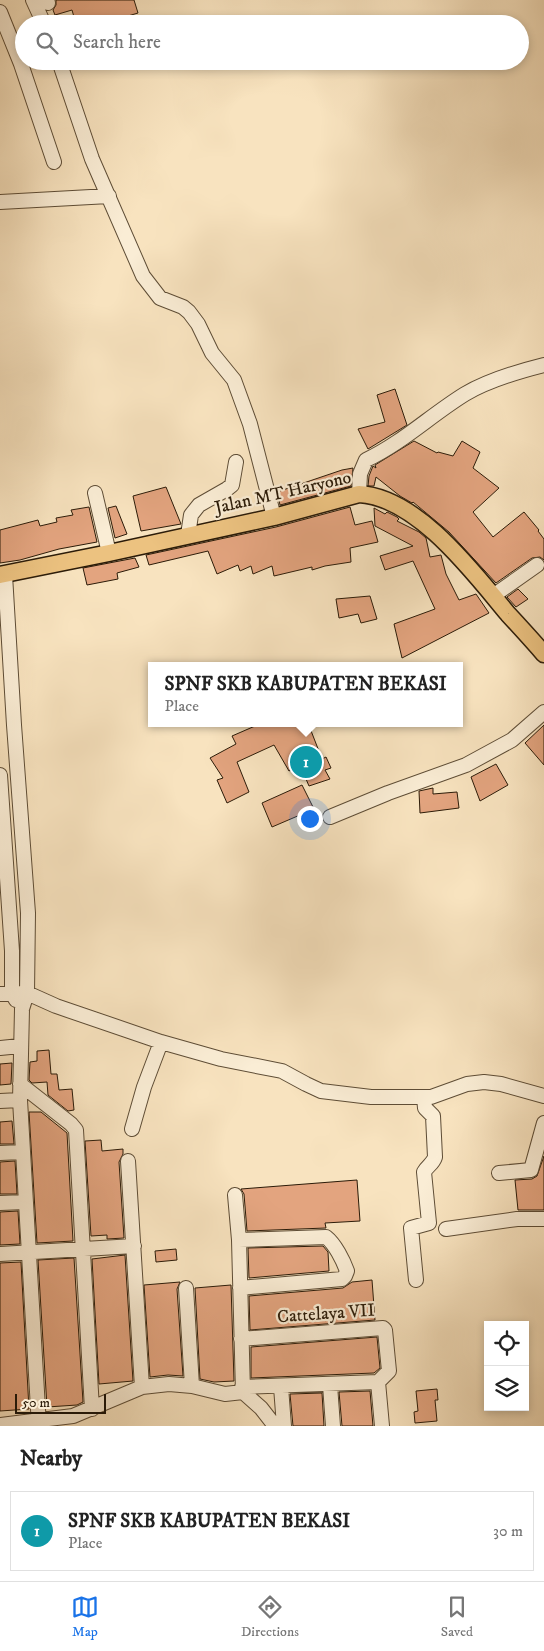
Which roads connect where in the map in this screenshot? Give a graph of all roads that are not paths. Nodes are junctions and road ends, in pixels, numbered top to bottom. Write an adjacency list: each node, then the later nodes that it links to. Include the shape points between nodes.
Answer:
1 (34, 0): 3 (street)
2 (0, 12): 4 (street)
3 (40, 15)
4 (15, 44)
5 (26, 70): 7 (street)
6 (62, 70): 8 (street, via 92,159)
7 (54, 162)
8 (109, 196): 9 (street); 14 (street, via 150,287 160,298 189,312 212,352 234,380 250,424)
9 (0, 202)
10 (544, 365): 13 (street, via 467,393 387,450 366,460 360,474)
11 (236, 462): 15 (street, via 232,485 199,505 191,515)
12 (95, 493): 16 (street)
13 (359, 494): 14 (main road, Jalan MT Haryono); 19 (main road, Jalan MT Haryono, via 370,494 402,508 434,532)
14 (274, 517): 15 (main road, Jalan MT Haryono)
15 (188, 535): 16 (main road, Jalan MT Haryono)
16 (109, 553): 18 (main road, Jalan MT Haryono)
17 (537, 565): 19 (street)
18 (2, 575): 25 (street, via 28,913)
19 (493, 596): 20 (main road, Jalan MT Haryono)
20 (544, 654)
21 (544, 712): 23 (street, via 512,740 466,765)
22 (0, 775): 24 (street)
23 (330, 817)
24 (5, 927): 26 (street)
25 (27, 986): 26 (street); 27 (street); 28 (street, via 56,1006)
26 (6, 987): 27 (street)
27 (22, 1009): 29 (street)
28 (161, 1042): 33 (street, via 282,1072 321,1090 371,1097); 37 (street)
29 (20, 1046): 30 (street); 31 (street)
30 (0, 1048)
31 (20, 1084): 34 (street); 49 (street, via 76,1130)
32 (544, 1096): 33 (street, via 484,1082)
33 (424, 1097): 52 (street, via 425,1108 433,1116 434,1157 424,1172 429,1223 410,1228)
34 (20, 1100): 35 (street); 38 (street)
35 (0, 1101)
36 (544, 1123): 41 (street, via 531,1170)
37 (132, 1129)
38 (22, 1152): 39 (street); 43 (street)
39 (0, 1153)
40 (128, 1161): 48 (street)
41 (499, 1173)
42 (234, 1195): 47 (street)
43 (25, 1202): 44 (street); 50 (street)
44 (0, 1203)
45 (544, 1219): 46 (street, via 517,1219)
46 (446, 1229)
47 (239, 1240): 54 (street); 54 (street, via 326,1237 347,1271 342,1279)
48 (134, 1246): 49 (street); 59 (street)
49 (83, 1250): 50 (street); 62 (street)
50 (28, 1253): 51 (street); 63 (street)
51 (0, 1254)
52 (416, 1280)
53 (186, 1288): 58 (street)
54 (240, 1288): 55 (street)
55 (241, 1339): 56 (street, Cattelaya VII, via 382,1328 386,1330 389,1366 386,1375); 61 (street)
56 (378, 1382): 57 (street); 68 (street)
57 (330, 1385): 60 (street); 67 (street)
58 (192, 1386): 59 (street); 61 (street, via 224,1394)
59 (142, 1387): 62 (street)
60 (281, 1387): 61 (street); 66 (street)
61 (242, 1389): 65 (street)
62 (92, 1408): 63 (street, via 73,1416)
63 (39, 1423): 64 (street)
64 (0, 1425)
65 (275, 1426)
66 (284, 1426)
67 (333, 1426)
68 (382, 1426)

